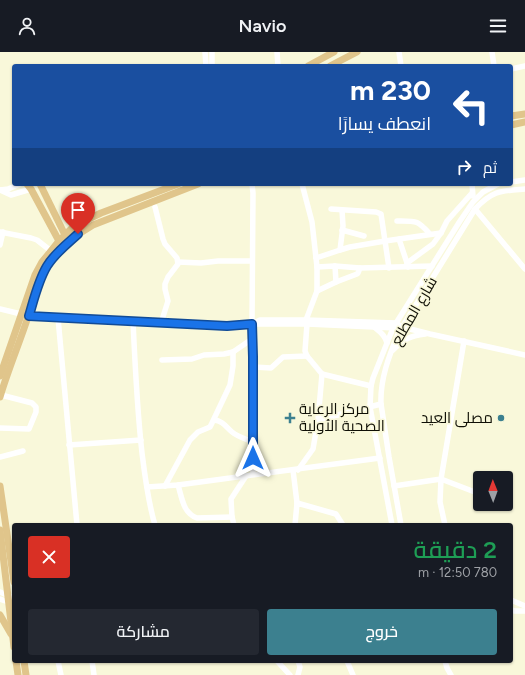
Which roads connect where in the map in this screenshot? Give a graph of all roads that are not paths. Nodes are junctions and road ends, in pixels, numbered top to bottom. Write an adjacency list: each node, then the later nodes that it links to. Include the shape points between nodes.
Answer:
1 (205, 52): 8 (street)
2 (212, 52): 9 (street)
3 (277, 52): 10 (street)
4 (334, 52): 11 (main road)
5 (357, 52): 12 (main road)
6 (400, 52): 13 (street)
7 (492, 52): 14 (street)
8 (206, 64)
9 (212, 64)
10 (278, 64)
11 (312, 64)
12 (334, 64)
13 (401, 64)
14 (494, 64)
15 (525, 66): 16 (street)
16 (513, 69)
17 (525, 114): 18 (main road)
18 (513, 116)
19 (525, 122): 20 (main road)
20 (513, 125)
21 (525, 180): 22 (street)
22 (513, 182)
23 (14, 186): 33 (street)
24 (29, 186): 33 (street, via 11,194); 50 (main road)
25 (41, 186): 47 (main road)
26 (193, 186): 69 (main road, via 92,225 78,234 47,266)
27 (252, 186): 56 (street)
28 (303, 186): 55 (street, via 312,222)
29 (472, 186): 34 (street)
30 (494, 186): 35 (street, شارع المطلع)
31 (160, 187): 47 (main road, via 74,226)
32 (525, 189): 38 (street, شارع المطلع, via 492,194)
33 (0, 190)
34 (472, 193): 35 (street); 41 (street)
35 (473, 202): 42 (street, شارع المطلع)
36 (155, 208): 57 (street, via 165,244)
37 (331, 209): 39 (street)
38 (475, 209): 64 (street); 77 (street, شارع المطلع)
39 (342, 210): 43 (street); 51 (street, via 379,212)
40 (397, 221): 46 (street, via 417,222)
41 (447, 221): 42 (street); 45 (street)
42 (460, 221): 61 (street, شارع المطلع)
43 (342, 230): 48 (street); 53 (street)
44 (2, 232): 52 (street); 54 (street, via 37,240)
45 (441, 233): 46 (street); 58 (street, via 434,244)
46 (430, 234): 49 (street)
47 (65, 235): 50 (main road)
48 (364, 236)
49 (399, 239): 51 (street); 58 (street)
50 (59, 241): 54 (main road)
51 (385, 241): 53 (street); 63 (street)
52 (0, 245)
53 (340, 250): 55 (street)
54 (51, 251): 68 (main road, via 35,275)
55 (316, 258): 59 (street)
56 (252, 261): 57 (street, via 201,264); 74 (street)
57 (178, 262): 73 (street, via 165,284 168,301)
58 (408, 265): 61 (street); 63 (street)
59 (317, 266): 60 (street); 66 (street)
60 (335, 266): 62 (street); 65 (street)
61 (432, 266): 75 (street, شارع المطلع)
62 (360, 268): 63 (street); 65 (street, via 357,274)
63 (389, 268)
64 (525, 269)
65 (336, 282): 66 (street)
66 (317, 291): 72 (street)
67 (0, 309): 68 (street)
68 (21, 314): 89 (main road)
69 (29, 316): 70 (street); 91 (main road)
70 (58, 318): 71 (street); 99 (street)
71 (133, 321): 73 (street); 97 (street)
72 (306, 322): 74 (street); 75 (street); 76 (street); 85 (street, via 304,351)
73 (161, 323): 74 (street, via 227,326)
74 (252, 324): 79 (street)
75 (394, 326): 76 (street); 77 (street); 81 (street, شارع المطلع)
76 (374, 327): 81 (street, via 386,337)
77 (402, 327): 78 (street); 83 (street, شارع المطلع)
78 (430, 334): 80 (street); 83 (street, via 409,338)
79 (252, 339): 82 (street); 87 (street)
80 (464, 341): 84 (street); 106 (street)
81 (387, 343): 90 (street, شارع المطلع)
82 (233, 352): 86 (street, via 192,359); 94 (street, via 230,384)
83 (390, 354): 92 (street, شارع المطلع, via 383,376)
84 (525, 355)
85 (307, 356): 87 (street, via 282,357 271,368); 88 (street)
86 (162, 360)
87 (253, 367): 98 (street)
88 (322, 374): 90 (street); 95 (street)
89 (0, 376)
90 (371, 386): 93 (street, شارع المطلع)
91 (0, 396): 96 (street, via 36,407 29,429)
92 (381, 404): 93 (street); 110 (street, شارع المطلع)
93 (370, 407): 95 (street); 102 (street, شارع المطلع)
94 (214, 420): 98 (street); 109 (street, via 210,427 198,432 190,440)
95 (318, 420): 103 (street, via 313,450)
96 (0, 428)
97 (141, 440): 99 (street); 111 (street)
98 (253, 442): 104 (street)
99 (69, 445): 115 (street)
100 (23, 451): 101 (street)
101 (0, 457)
102 (380, 458): 103 (street); 120 (street, شارع المطلع)
103 (295, 470): 104 (street); 113 (street)
104 (253, 474): 105 (street)
105 (246, 476): 107 (street); 114 (street, via 231,499)
106 (441, 479): 110 (street); 112 (street); 122 (street, via 440,502)
107 (178, 485): 109 (street); 114 (street, via 184,507 193,517)
108 (0, 486): 124 (main road)
109 (165, 486): 111 (street)
110 (394, 486): 121 (street, شارع المطلع)
111 (146, 487): 116 (street)
112 (473, 491)
113 (297, 503): 118 (street); 119 (street, via 336,514)
114 (232, 517): 117 (street)
115 (77, 523)
116 (155, 523)
117 (234, 523)
118 (295, 523)
119 (342, 523)
120 (392, 523)
121 (401, 523)
122 (445, 523)
123 (0, 530): 125 (main road)
124 (12, 548)
125 (5, 576): 126 (street); 127 (main road)
126 (0, 582)
127 (9, 598): 128 (street); 134 (main road)
128 (0, 599)
129 (513, 601): 130 (street)
130 (525, 606)
131 (513, 610): 132 (street)
132 (525, 611)
133 (0, 615): 135 (main road)
134 (12, 628)
135 (12, 636)
136 (16, 663): 144 (main road)
137 (24, 663): 145 (main road)
138 (58, 663): 146 (street)
139 (92, 663): 147 (street)
140 (279, 663): 148 (street)
141 (299, 663): 149 (street)
142 (348, 663): 150 (street)
143 (446, 663): 151 (street)
144 (18, 675)
145 (26, 675)
146 (61, 675)
147 (94, 675)
148 (290, 675)
149 (298, 675)
150 (353, 675)
151 (451, 675)

